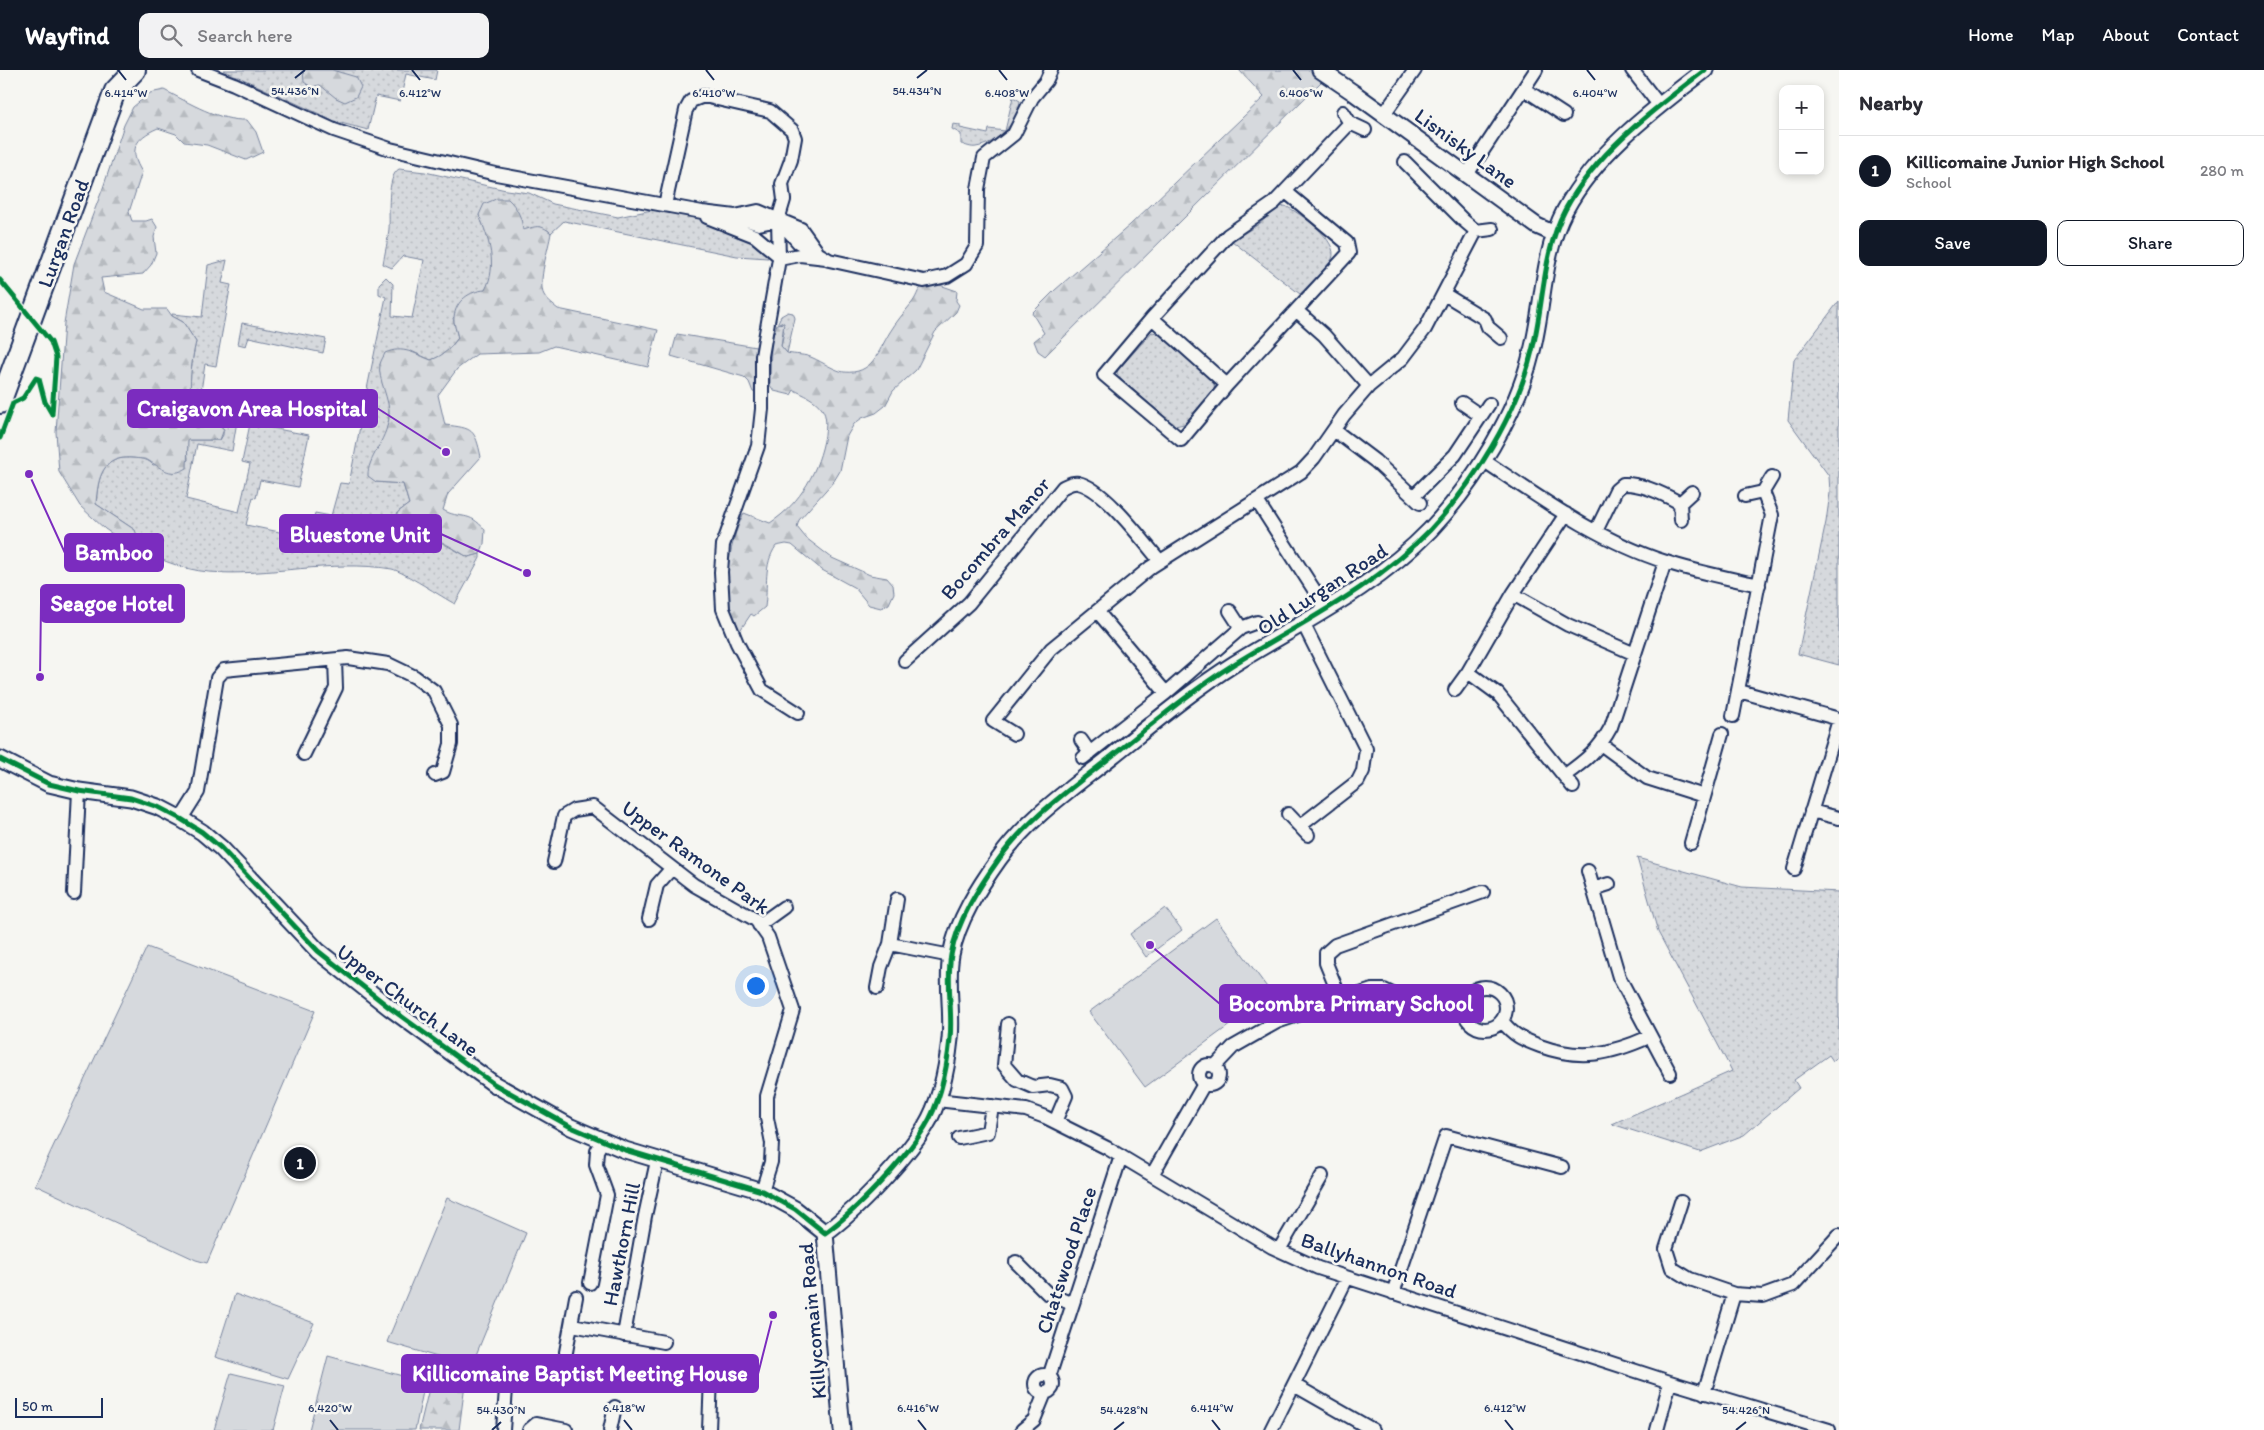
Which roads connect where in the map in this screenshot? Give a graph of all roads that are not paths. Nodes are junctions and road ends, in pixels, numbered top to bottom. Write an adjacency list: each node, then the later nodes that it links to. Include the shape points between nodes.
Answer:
1 (114, 70): 11 (main road)
2 (135, 70): 11 (main road)
3 (198, 70): 19 (street, via 334,130 390,149 496,174)
4 (1051, 70): 25 (street, via 1014,134 984,158 978,188 977,246 966,264 956,272 924,281)
5 (1320, 70): 13 (street, Lisnisky Lane)
6 (1415, 70): 13 (street)
7 (1536, 70): 10 (street)
8 (1632, 70): 12 (street)
9 (1705, 70): 12 (street, Old Lurgan Road)
10 (1524, 89): 14 (street); 17 (street)
11 (115, 91): 33 (main road, Lurgan Road)
12 (1660, 106): 24 (street, Old Lurgan Road, via 1625,135 1587,174)
13 (1384, 114): 17 (street, Lisnisky Lane)
14 (1564, 115)
15 (1365, 130): 18 (street, via 1346,117)
16 (1408, 169): 23 (street)
17 (1466, 176): 24 (street, Lisnisky Lane, via 1536,226)
18 (1286, 192): 28 (street, via 1347,243 1349,253); 29 (street, via 1228,235)
19 (665, 205): 20 (street); 21 (street, via 686,110 691,101 704,96 770,111 792,130 795,146 782,184 784,200)
20 (702, 212): 21 (street, via 736,216 758,212); 26 (street, via 709,218 756,236)
21 (778, 220): 25 (street, via 801,229); 26 (street)
22 (1492, 229): 23 (street)
23 (1476, 231): 27 (street)
24 (1555, 234): 38 (street, Old Lurgan Road, via 1532,352 1512,408)
25 (820, 254): 26 (street)
26 (779, 258): 65 (street, via 762,356 758,446 723,545 723,609 762,690)
27 (1444, 294): 30 (street, via 1485,319 1488,327); 32 (street, via 1425,329 1403,358)
28 (1297, 311): 31 (street); 32 (street, via 1324,335)
29 (1152, 318): 31 (street); 31 (street, via 1104,375 1180,440)
30 (1503, 341)
31 (1228, 385)
32 (1370, 386): 37 (street)
33 (0, 403)
34 (1462, 403): 36 (street)
35 (1489, 404): 36 (street)
36 (1481, 416): 37 (street, via 1455,455 1417,499)
37 (1334, 430): 43 (street, via 1301,472)
38 (1483, 460): 45 (street); 53 (street, Old Lurgan Road, via 1431,528 1389,568)
39 (1772, 477): 41 (street)
40 (1692, 492): 44 (street)
41 (1763, 492): 42 (street); 50 (street, via 1772,515)
42 (1745, 496)
43 (1257, 501): 48 (street); 53 (street)
44 (1680, 503): 46 (street); 47 (street, via 1631,484 1623,484 1616,490)
45 (1566, 514): 47 (street); 51 (street)
46 (1681, 520)
47 (1596, 532): 49 (street)
48 (1160, 561): 54 (street); 60 (street, Bocombra Manor, via 1106,500 1090,488 1071,483 1063,487 968,603)
49 (1665, 562): 50 (street); 58 (street)
50 (1759, 584): 63 (street)
51 (1513, 594): 58 (street, via 1568,625); 61 (street)
52 (1230, 610): 57 (street)
53 (1327, 610): 56 (street, Old Lurgan Road)
54 (1097, 611): 64 (street); 68 (street, via 1051,650 989,726)
55 (1256, 622): 57 (street)
56 (1303, 624): 80 (street, via 1366,749 1364,771 1358,781 1304,831); 95 (street, Old Lurgan Road, via 1231,666 1153,723 1030,824 1000,858)
57 (1241, 628): 64 (street)
58 (1635, 654): 71 (street, via 1612,727)
59 (334, 660): 72 (street, via 336,688); 74 (street, via 348,658 388,664 434,691 451,726 451,744 443,772); 82 (street, via 224,670 217,678 198,792)
60 (905, 661)
61 (1468, 672): 62 (street); 75 (street, via 1498,694)
62 (1455, 690)
63 (1739, 691): 66 (street); 67 (street)
64 (1166, 693): 70 (street, via 1086,755)
65 (798, 713)
66 (1734, 716)
67 (1839, 720): 79 (street)
68 (1014, 734)
69 (1722, 734): 78 (street)
70 (1081, 740)
71 (1602, 745): 75 (street); 78 (street, via 1647,778)
72 (304, 754)
73 (0, 759): 77 (street, Upper Church Lane, via 49,784)
74 (434, 775)
75 (1564, 776): 76 (street)
76 (1573, 787)
77 (79, 791): 82 (street, Upper Church Lane, via 131,798); 91 (street)
78 (1704, 796): 83 (street)
79 (1811, 811): 81 (street); 86 (street)
80 (1288, 814)
81 (1839, 818)
82 (181, 819): 110 (street, Upper Church Lane, via 221,848 318,951 383,1002 494,1084 571,1127)
83 (1691, 843)
84 (554, 862): 85 (street, Upper Ramone Park, via 564,816 574,810 593,807)
85 (672, 868): 94 (street, via 656,885); 96 (street, Upper Ramone Park, via 694,885 756,920)
86 (1794, 869)
87 (1588, 871): 89 (street)
88 (1609, 884): 89 (street)
89 (1593, 889): 104 (street, via 1619,977)
90 (1483, 892): 100 (street, via 1335,945 1326,952 1326,963)
91 (74, 893)
92 (897, 900): 97 (street)
93 (784, 907): 96 (street)
94 (650, 918)
95 (961, 924): 98 (street, Killycomain Road)
96 (759, 925): 116 (street, Upper Ramone Park, via 768,937 793,1010 767,1096 772,1143 771,1162)
97 (890, 944): 98 (street); 99 (street)
98 (950, 956): 106 (street, Killycomain Road, via 950,1037)
99 (877, 988)
100 (1341, 1000): 101 (street, via 1372,990 1384,990 1407,1001); 114 (street, via 1278,1022 1232,1047 1215,1066 1205,1065 1199,1076 1204,1084)
101 (1463, 1005): 102 (street, via 1466,1019 1476,1028 1490,1029); 102 (street, via 1470,993 1490,987 1505,1001)
102 (1502, 1021): 104 (street, via 1512,1035 1577,1056 1610,1052)
103 (1008, 1024): 108 (street, via 1004,1065 1017,1080 1034,1087 1050,1085 1062,1088 1066,1096)
104 (1649, 1037): 105 (street)
105 (1670, 1073)
106 (937, 1100): 107 (street, Ballyhannon Road); 118 (street, Killycomain Road, via 926,1126 899,1160 845,1218)
107 (992, 1106): 108 (street, Ballyhannon Road, via 1026,1110); 109 (street, via 988,1132)
108 (1055, 1122): 111 (street, Ballyhannon Road)
109 (958, 1138)
110 (603, 1140): 112 (street, Upper Church Lane); 123 (street, via 597,1151 596,1165 607,1195 594,1239)
111 (1121, 1156): 114 (street, Ballyhannon Road); 127 (street, Chatswood Place)
112 (658, 1161): 116 (street, Upper Church Lane); 129 (street, Hawthorn Hill)
113 (1562, 1167): 124 (street, via 1446,1136)
114 (1152, 1175): 120 (street, Ballyhannon Road)
115 (1322, 1176): 120 (street)
116 (762, 1192): 118 (street, Upper Church Lane, via 795,1209)
117 (1681, 1202): 125 (street, via 1666,1249 1672,1268 1690,1280)
118 (825, 1233): 144 (street, Killycomain Road)
119 (1839, 1235): 125 (street, via 1793,1285 1762,1296)
120 (1279, 1250): 122 (street, Ballyhannon Road)
121 (1016, 1262): 127 (street, via 1047,1293)
122 (1347, 1278): 124 (street, Ballyhannon Road); 135 (street)
123 (590, 1282)
124 (1393, 1293): 134 (street, Ballyhannon Road)
125 (1734, 1294): 136 (street)
126 (576, 1297): 128 (street, Hawthorn Hill)
127 (1072, 1304): 145 (street, Chatswood Place, via 1049,1377 1040,1376 1035,1384 1037,1390 1045,1393 1034,1420)
128 (572, 1325): 129 (street, Hawthorn Hill); 131 (street, Hawthorn Hill)
129 (624, 1335): 130 (street, Hawthorn Hill)
130 (664, 1342)
131 (566, 1352)
132 (507, 1375): 139 (street)
133 (688, 1376): 143 (street, via 711,1376)
134 (1670, 1382): 136 (street, Ballyhannon Road); 148 (street)
135 (1294, 1385): 146 (street); 147 (street)
136 (1704, 1393): 138 (street, Ballyhannon Road)
137 (615, 1407): 142 (street)
138 (1805, 1427): 149 (street, Ballyhannon Road)
139 (503, 1430)
140 (529, 1430): 141 (street, via 536,1424)
141 (566, 1430)
142 (610, 1430)
143 (710, 1430)
144 (842, 1430)
145 (1022, 1430)
146 (1271, 1430)
147 (1373, 1430)
148 (1658, 1430)
149 (1829, 1430)

